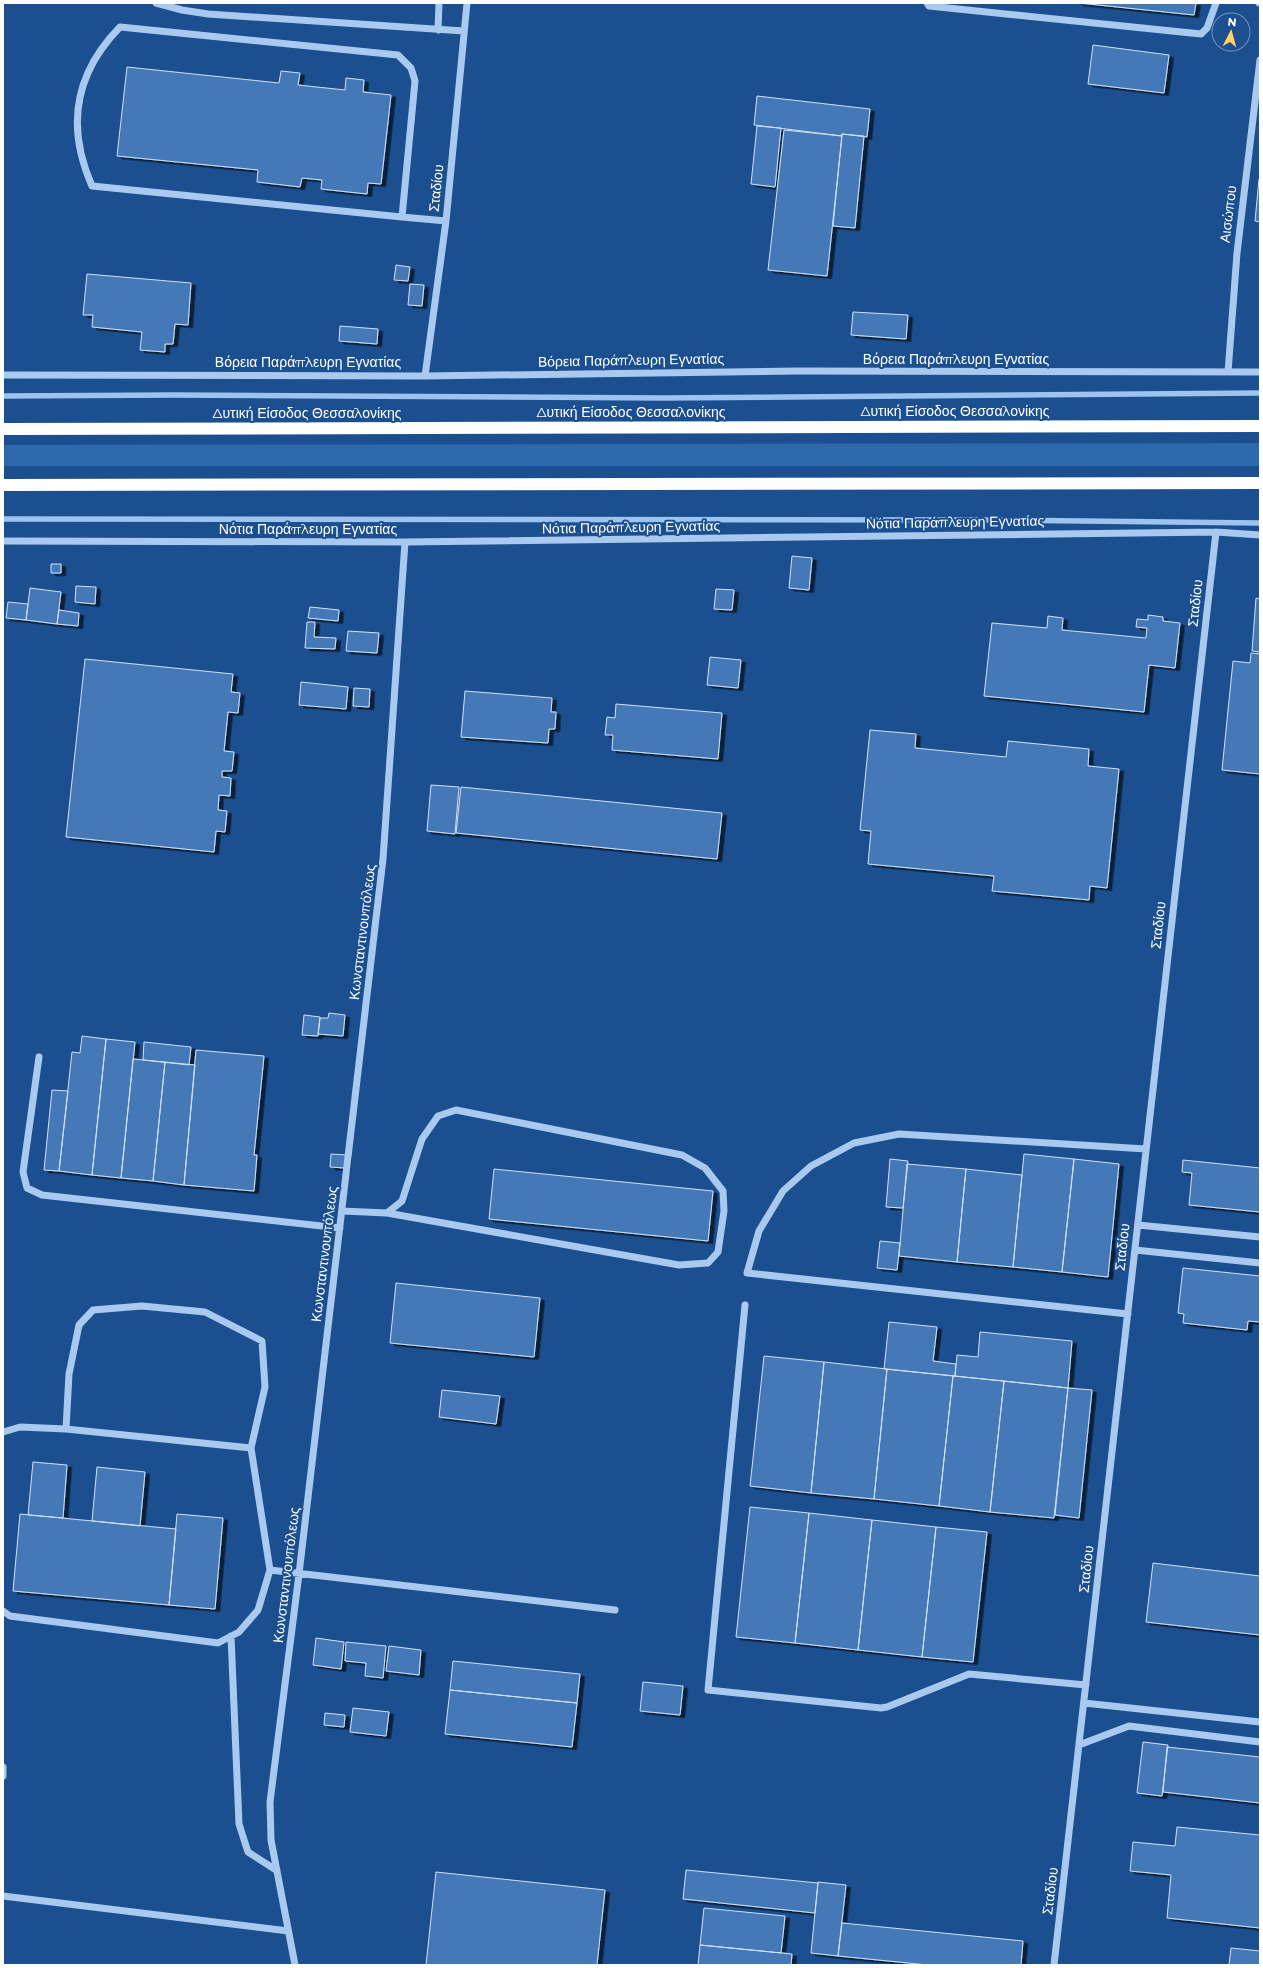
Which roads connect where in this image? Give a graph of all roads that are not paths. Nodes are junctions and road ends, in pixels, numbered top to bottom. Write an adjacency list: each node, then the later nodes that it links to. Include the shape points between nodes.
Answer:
1 (156, 3): 6 (street, via 208,14)
2 (439, 3): 6 (street)
3 (467, 3): 7 (street, Σταδίου)
4 (927, 3): 5 (street, via 929,6 1201,34 1207,28)
5 (1216, 3)
6 (438, 30): 7 (street)
7 (464, 31): 10 (street, Σταδίου)
8 (1260, 60): 11 (street, Αισώπου, via 1237,253)
9 (402, 217): 9 (street, via 92,186 79,151 77,133 80,96 90,66 98,52 120,27 398,56 411,68 415,81); 10 (street)
10 (446, 221): 14 (street, Σταδίου)
11 (1228, 372): 12 (street, Βόρεια Παράπλευρη Εγνατίας); 14 (street, Βόρεια Παράπλευρη Εγνατίας, via 798,371)
12 (1260, 372)
13 (3, 375): 14 (street, Βόρεια Παράπλευρη Εγνατίας)
14 (425, 376)
15 (1260, 426): 16 (highway, Δυτική Είσοδος Θεσσαλονίκης)
16 (3, 429)
17 (1260, 483): 18 (highway)
18 (3, 485)
19 (1216, 532): 20 (street, Νότια Παράπλευρη Εγνατίας); 22 (street, Νότια Παράπλευρη Εγνατίας); 24 (street, Σταδίου)
20 (1260, 535)
21 (3, 541): 22 (street, Νότια Παράπλευρη Εγνατίας)
22 (405, 542): 25 (street, Κωνσταντινουπόλεως, via 384,859)
23 (39, 1058): 28 (street, via 23,1172 27,1188 42,1195)
24 (1146, 1149): 27 (street, Σταδίου); 33 (street, via 899,1134 854,1143 811,1166 783,1191 759,1231 747,1273)
25 (342, 1211): 26 (street); 28 (street, Κωνσταντινουπόλεως)
26 (387, 1213): 26 (street, via 402,1201 422,1139 438,1116 456,1110 682,1155 705,1168 723,1191 724,1211 718,1252 708,1263 679,1265)
27 (1138, 1225): 29 (street); 30 (street, Σταδίου)
28 (340, 1228): 38 (street, Κωνσταντινουπόλεως)
29 (1260, 1237)
30 (1135, 1250): 31 (street); 33 (street, Σταδίου)
31 (1260, 1263)
32 (745, 1305): 42 (street, via 708,1690 883,1708 969,1674)
33 (1128, 1314): 42 (street, Σταδίου)
34 (66, 1429): 35 (street, via 20,1427); 36 (street); 36 (street, via 68,1374 79,1325 93,1310 142,1306 205,1312 262,1341 265,1387)
35 (3, 1432)
36 (251, 1448): 37 (street)
37 (270, 1570): 38 (street); 41 (street, via 258,1610 239,1632)
38 (299, 1574): 39 (street); 49 (street, Κωνσταντινουπόλεως, via 270,1808 270,1840)
39 (615, 1610)
40 (3, 1612): 41 (street, via 10,1616 218,1643)
41 (231, 1636): 49 (street, via 239,1824 248,1852)
42 (1086, 1685): 43 (street, Σταδίου)
43 (1084, 1703): 44 (street); 46 (street, Σταδίου)
44 (1260, 1722)
45 (1260, 1742): 46 (street, via 1129,1726)
46 (1080, 1745): 53 (street, Σταδίου)
47 (3, 1767): 48 (street)
48 (3, 1776)
49 (276, 1870): 51 (street, Κωνσταντινουπόλεως)
50 (3, 1896): 51 (street)
51 (288, 1931): 52 (street, Κωνσταντινουπόλεως)
52 (296, 1965)
53 (1054, 1965)

